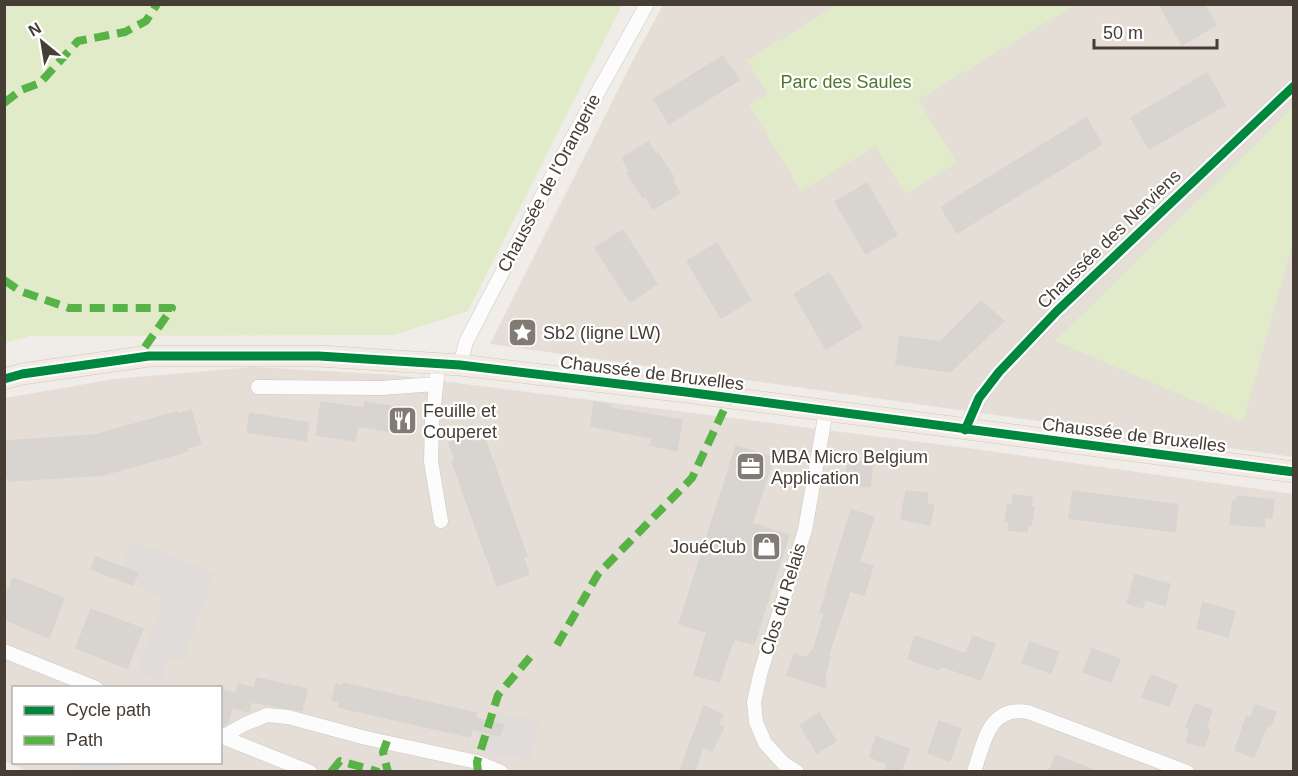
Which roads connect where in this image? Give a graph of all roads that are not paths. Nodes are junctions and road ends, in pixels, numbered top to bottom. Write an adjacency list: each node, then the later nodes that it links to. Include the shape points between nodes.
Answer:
1 (647, 4): 3 (street, Chaussée de l'Orangerie, via 466,342)
2 (1293, 87): 7 (street, Chaussée des Nerviens, via 1006,364 979,398)
3 (445, 371): 4 (main road, Chaussée de Bruxelles, via 319,356 149,356); 5 (street, via 381,388); 6 (main road, Chaussée de Bruxelles); 9 (street, Chaussée de l'Orangerie, via 431,461)
4 (4, 379)
5 (258, 387)
6 (826, 411): 7 (main road, Chaussée de Bruxelles); 16 (street, Clos du Relais, via 805,530 754,702 756,722 765,743 783,763)
7 (965, 430): 8 (main road, Chaussée de Bruxelles)
8 (1293, 472)
9 (441, 521)
10 (4, 651): 11 (street)
11 (93, 686)
12 (222, 736): 15 (street, via 267,715 288,717)
13 (222, 737): 14 (street)
14 (310, 771)
15 (501, 771)
16 (797, 771)
17 (974, 771): 18 (street, via 996,718 1018,710)
18 (1187, 771)

